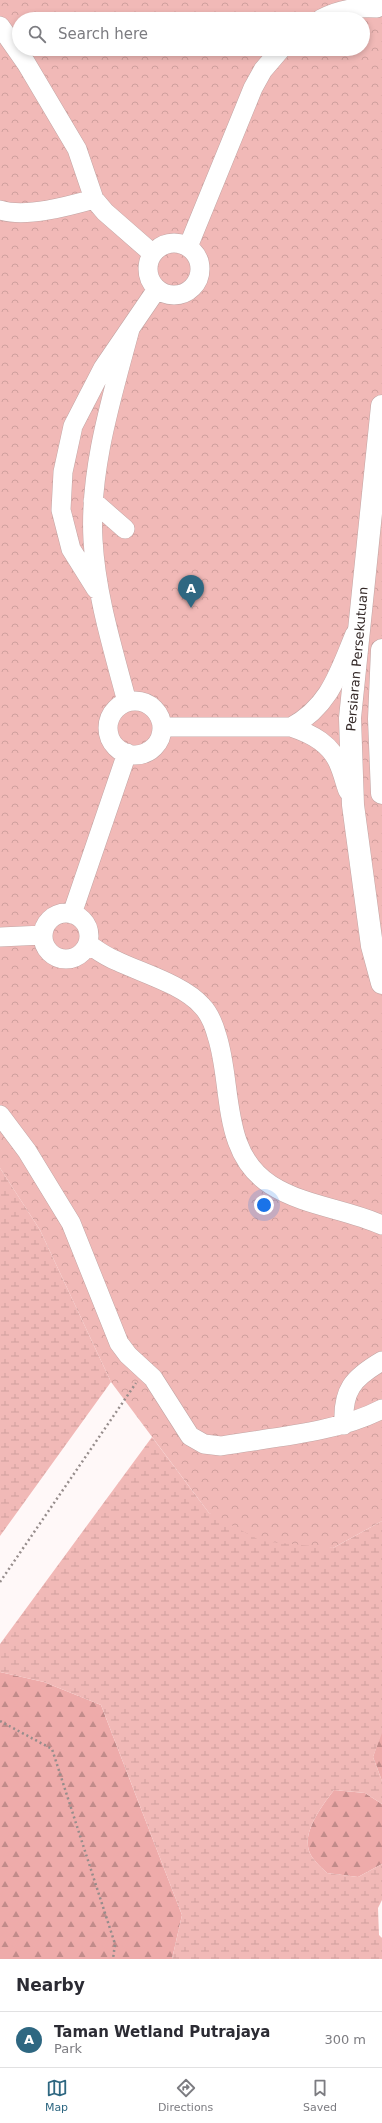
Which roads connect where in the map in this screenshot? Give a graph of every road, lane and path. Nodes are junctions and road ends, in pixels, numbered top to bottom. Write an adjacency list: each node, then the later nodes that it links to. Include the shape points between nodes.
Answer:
1 (378, 8): 2 (street, via 353,7)
2 (336, 12)
3 (0, 26): 4 (street)
4 (12, 43)
5 (21, 56): 7 (street, via 77,149)
6 (275, 56): 9 (street, via 253,88)
7 (94, 199): 8 (street, via 27,212); 10 (street, via 105,212)
8 (0, 210)
9 (188, 247): 10 (street, via 175,243 163,245); 11 (street, via 196,255 200,267 198,279 191,289 180,294 168,295)
10 (153, 254): 11 (street, via 148,263 148,272 151,282)
11 (157, 289): 12 (street)
12 (130, 329): 14 (street, via 102,444); 16 (street, via 103,368 73,426 63,472 61,510 71,549)
13 (382, 406): 17 (main road, Persiaran Persekutuan)
14 (93, 501): 15 (street); 16 (street, via 93,540)
15 (125, 529)
16 (99, 593): 19 (street)
17 (359, 625): 21 (street, via 331,691 305,719); 24 (main road, Persiaran Persekutuan, via 350,718)
18 (382, 650): 23 (main road, Persiaran Persekutuan, via 379,720)
19 (127, 702): 20 (street, via 139,701 151,706 159,715); 22 (street, via 117,708 110,717 108,728 110,739 117,748)
20 (162, 727): 21 (street); 22 (street, via 160,740 151,749 139,754)
21 (290, 727): 24 (street, via 307,732 324,743 336,756)
22 (127, 753): 25 (street)
23 (382, 793)
24 (354, 805): 29 (main road, Persiaran Persekutuan, via 372,946)
25 (72, 914): 26 (street, via 62,913 53,917 46,925); 28 (street, via 81,918 87,926)
26 (43, 935): 27 (street); 28 (street, via 45,945 52,954 61,958 72,958 82,953)
27 (0, 937)
28 (88, 944): 31 (street, via 114,960 185,992 202,1006 212,1022 222,1051 232,1124 237,1142 254,1171 270,1185 295,1197)
29 (382, 982)
30 (0, 1115): 33 (street, via 27,1151 71,1224 119,1343)
31 (382, 1225)
32 (382, 1361): 35 (street, via 358,1377 346,1393 343,1407)
33 (145, 1369): 35 (street, via 190,1436 204,1444 221,1446); 36 (path)
34 (382, 1409): 35 (street)
35 (344, 1425)
36 (0, 1582)
37 (0, 1721): 38 (path, via 52,1749 115,1944)
38 (113, 1959)

